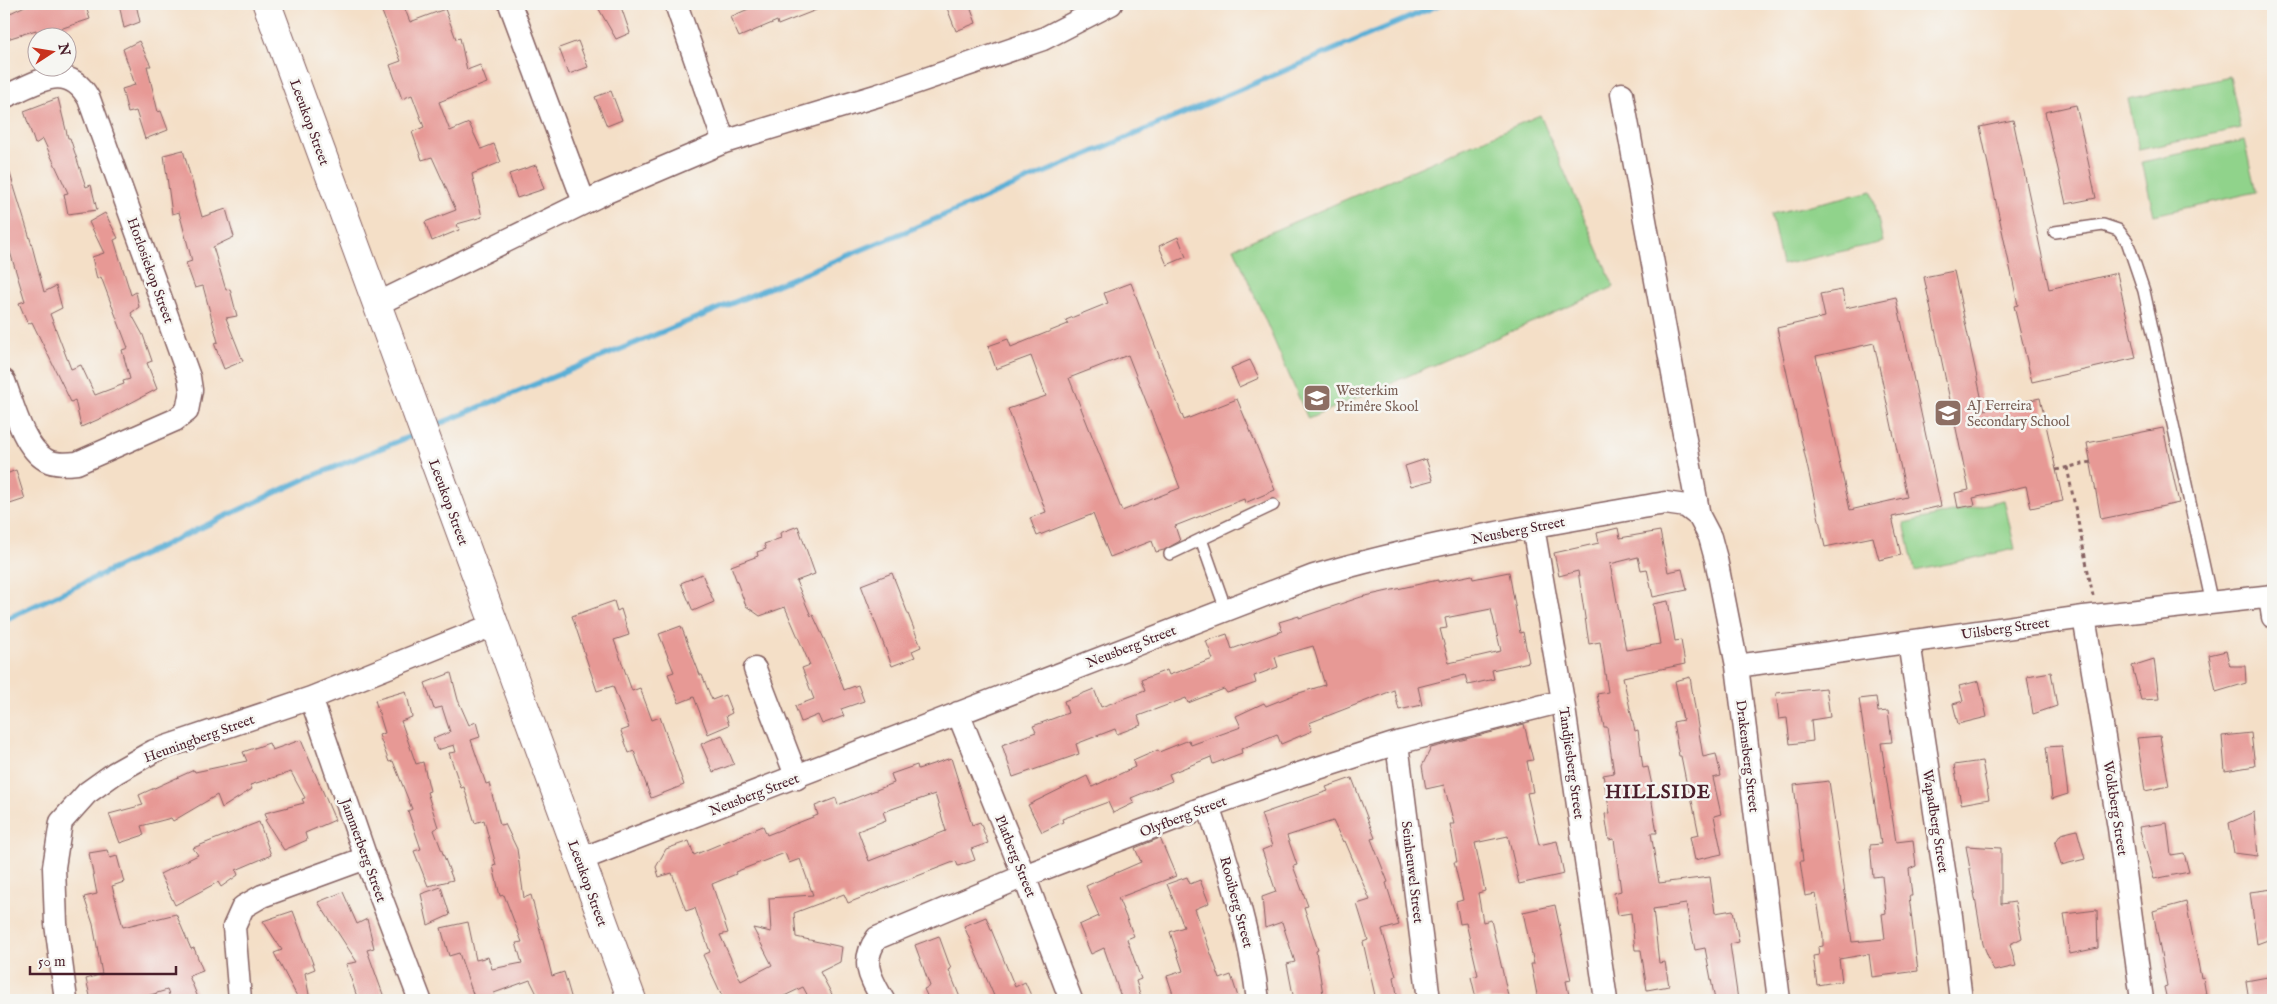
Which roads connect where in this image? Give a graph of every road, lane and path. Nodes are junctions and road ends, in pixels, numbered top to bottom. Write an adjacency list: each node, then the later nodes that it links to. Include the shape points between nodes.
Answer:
1 (267, 4): 10 (street, Leeukop Street)
2 (510, 4): 8 (street)
3 (676, 4): 7 (street)
4 (1112, 4): 7 (street, via 1043,39 878,95)
5 (1622, 94): 16 (street, Drakensberg Street)
6 (4, 97): 11 (street, Horlosiekop Street, via 54,76 65,77 83,88 190,384 190,400 187,412 175,420 77,463 66,464 40,456 24,435)
7 (724, 142): 8 (street)
8 (584, 202): 10 (street)
9 (2055, 232): 21 (lane, via 2103,225 2118,230 2127,241 2144,291)
10 (377, 304): 24 (street, Leeukop Street)
11 (4, 381)
12 (2091, 462): 13 (path)
13 (2067, 468): 14 (path); 23 (path)
14 (2056, 470)
15 (1273, 505): 18 (lane)
16 (1699, 516): 17 (street, Neusberg Street, via 1686,506 1665,503); 26 (street, Drakensberg Street, via 1710,537 1716,559)
17 (1532, 527): 22 (street, Neusberg Street, via 1366,561 1314,576); 29 (street, Tandjiesberg Street)
18 (1201, 540): 19 (lane); 22 (lane)
19 (1170, 554)
20 (2272, 603): 21 (street, Uilsberg Street)
21 (2212, 604): 23 (street, Uilsberg Street)
22 (1226, 610): 30 (street, Neusberg Street)
23 (2091, 616): 25 (street, Uilsberg Street); 48 (street, Wolkberg Street)
24 (493, 625): 28 (street, Heuningberg Street); 35 (street, Leeukop Street)
25 (1909, 642): 26 (street, Uilsberg Street); 47 (street, Wapadberg Street)
26 (1737, 666): 46 (street, Drakensberg Street)
27 (755, 669): 32 (street)
28 (312, 698): 34 (street, Jammerberg Street); 37 (street, Heuningberg Street, via 154,751 115,772 87,793 61,822 54,867 56,924)
29 (1563, 701): 31 (street, Olyfberg Street); 45 (street, Tandjiesberg Street)
30 (958, 713): 32 (street, Neusberg Street); 36 (street, Platberg Street)
31 (1397, 743): 33 (street, Olyfberg Street); 44 (street, Seinheuwel Street)
32 (797, 778): 35 (street, Neusberg Street)
33 (1208, 806): 36 (street, Olyfberg Street); 43 (street, Rooiberg Street, via 1228,862 1254,969)
34 (366, 858): 38 (street, via 262,896 243,907 234,927); 39 (street, Jammerberg Street)
35 (579, 860): 40 (street, Leeukop Street)
36 (1024, 876): 41 (street, Olyfberg Street, via 877,938 870,947 868,970); 42 (street, Platberg Street)
37 (66, 1000)
38 (240, 1000)
39 (420, 1000)
40 (632, 1000)
41 (883, 1000)
42 (1071, 1000)
43 (1258, 1000)
44 (1429, 1000)
45 (1606, 1000)
46 (1779, 1000)
47 (1961, 1000)
48 (2142, 1000)

